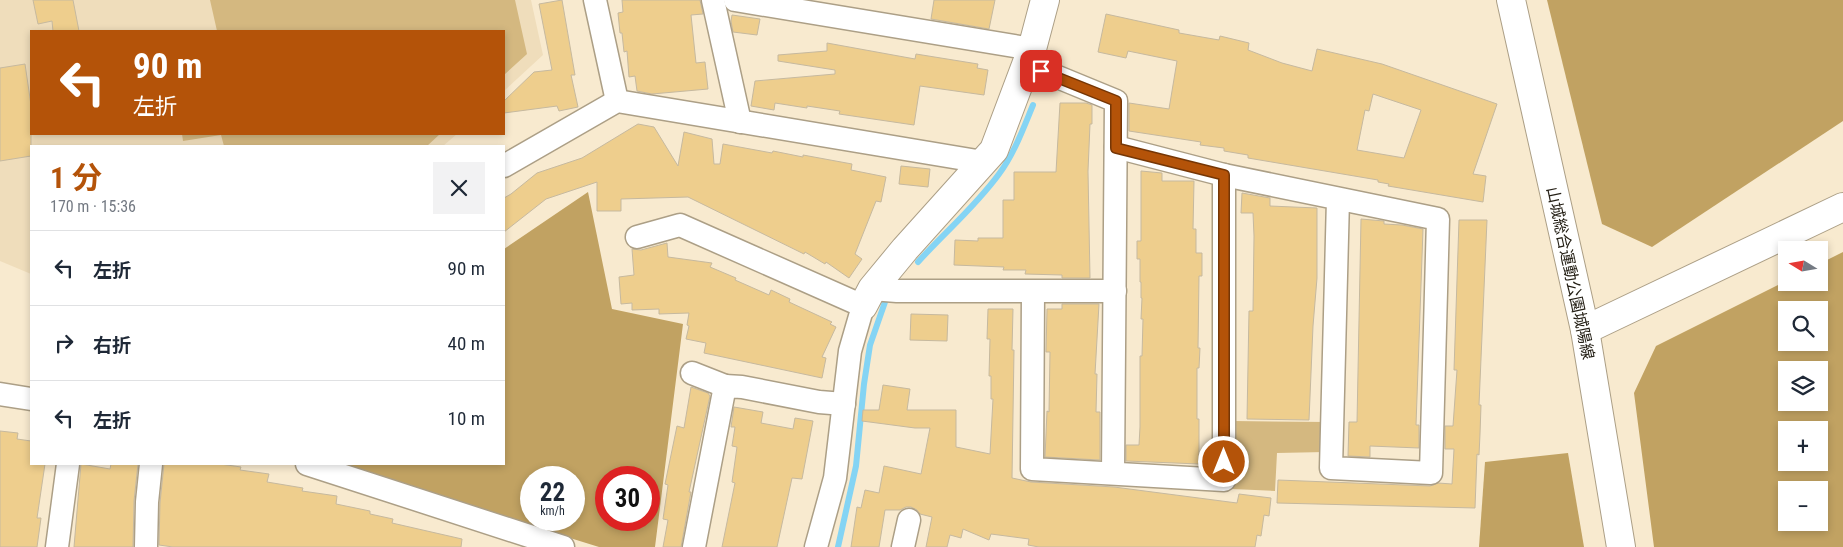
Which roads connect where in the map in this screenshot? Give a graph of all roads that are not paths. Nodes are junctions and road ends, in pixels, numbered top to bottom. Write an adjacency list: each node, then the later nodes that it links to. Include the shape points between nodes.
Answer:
1 (595, 0): 8 (street)
2 (713, 0): 9 (street)
3 (735, 0): 6 (street)
4 (1045, 0): 7 (street)
5 (1511, 0): 20 (street, 山城総合運動公園城陽線)
6 (795, 5): 7 (street)
7 (1029, 56): 10 (street, via 1116,101); 11 (street, via 994,150)
8 (617, 101): 9 (street); 12 (street)
9 (740, 122): 11 (street)
10 (1116, 148): 13 (street); 17 (street)
11 (983, 162): 19 (street)
12 (505, 165)
13 (1224, 175): 14 (street); 29 (street, via 1224,480)
14 (1338, 199): 14 (street, via 1438,219 1431,473 1332,468)
15 (1843, 207): 20 (street)
16 (637, 237): 19 (street, via 680,225)
17 (1115, 291): 18 (street); 29 (street)
18 (1033, 292): 19 (street, via 897,291); 29 (street, via 1032,469)
19 (867, 298): 25 (street, via 850,351)
20 (1584, 330): 30 (street, 山城総合運動公園城陽線)
21 (692, 373): 22 (street)
22 (725, 386): 25 (street); 35 (street)
23 (0, 394): 24 (street)
24 (30, 399)
25 (844, 404): 36 (street, via 835,478)
26 (68, 465): 32 (street)
27 (151, 465): 33 (street)
28 (310, 465): 34 (street)
29 (1113, 473)
30 (1616, 515): 38 (street, 山城総合運動公園城陽線); 39 (street)
31 (909, 520): 37 (street)
32 (57, 547)
33 (146, 547)
34 (563, 547)
35 (694, 547)
36 (816, 547)
37 (903, 547)
38 (1621, 547)
39 (1634, 547)

